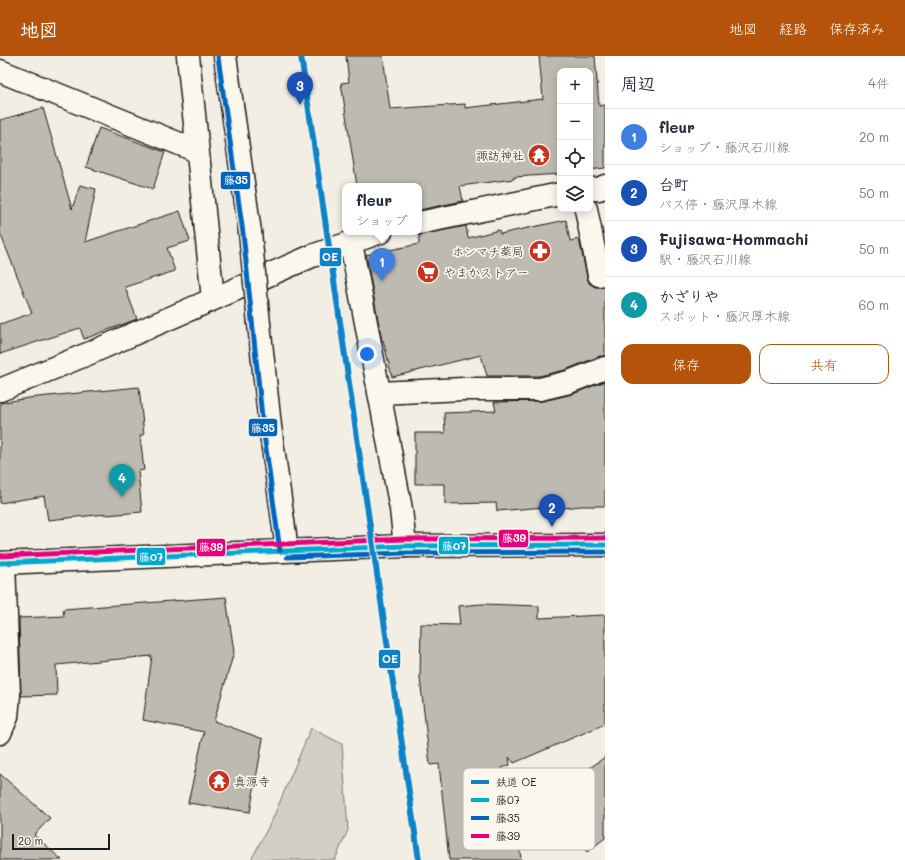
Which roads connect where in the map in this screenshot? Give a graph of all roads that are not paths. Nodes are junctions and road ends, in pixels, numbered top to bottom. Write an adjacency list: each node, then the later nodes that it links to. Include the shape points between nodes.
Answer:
1 (188, 56): 4 (street)
2 (225, 56): 19 (street, bridge, via 250,232 270,426)
3 (0, 71): 4 (street)
4 (197, 151): 13 (street)
5 (605, 186): 6 (street)
6 (593, 189)
7 (557, 195): 9 (street)
8 (587, 212): 12 (street, via 599,275)
9 (422, 222)
10 (373, 235): 11 (street)
11 (351, 243): 13 (street, via 312,256); 16 (street)
12 (605, 274)
13 (213, 299): 15 (street)
14 (605, 368): 16 (street, via 569,382 540,389 463,389)
15 (0, 390)
16 (379, 394): 18 (street, via 401,509)
17 (605, 545): 18 (street)
18 (400, 546): 19 (street)
19 (287, 550): 20 (street)
20 (2, 563): 21 (street, via 9,694 7,716)
21 (0, 733)

